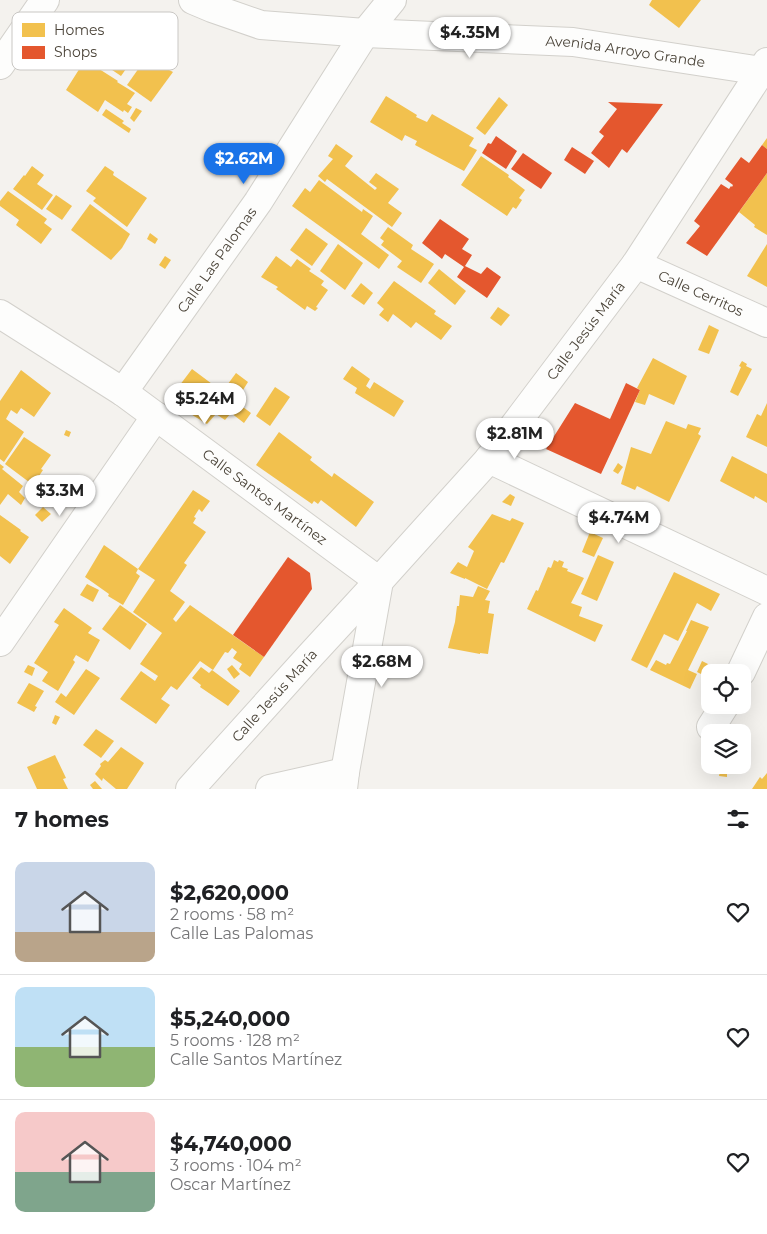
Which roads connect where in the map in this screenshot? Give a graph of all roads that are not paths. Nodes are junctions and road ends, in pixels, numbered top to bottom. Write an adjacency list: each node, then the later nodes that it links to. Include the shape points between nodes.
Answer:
1 (45, 0): 4 (street)
2 (192, 0): 5 (street, Avenida Arroyo Grande, via 261,25)
3 (392, 0): 5 (street, Calle Las Palomas)
4 (37, 12)
5 (365, 33): 8 (street, Avenida Arroyo Grande, via 573,42); 12 (street, Calle Las Palomas, via 258,202)
6 (12, 48): 7 (street)
7 (0, 65)
8 (764, 66): 9 (street, Calle Jesús María)
9 (636, 264): 11 (street, Calle Cerritos); 14 (street, Calle Jesús María)
10 (0, 314): 12 (street, Calle Santos Martínez)
11 (767, 322)
12 (123, 392): 13 (street, Calle Santos Martínez)
13 (156, 416): 15 (street, Calle Santos Martínez); 18 (street)
14 (489, 459): 15 (street, Calle Jesús María); 16 (street)
15 (380, 581): 20 (street); 21 (street, Calle Jesús María)
16 (767, 591)
17 (767, 617): 19 (street)
18 (0, 642)
19 (745, 664)
20 (344, 781): 22 (street)
21 (190, 789)
22 (270, 789)

